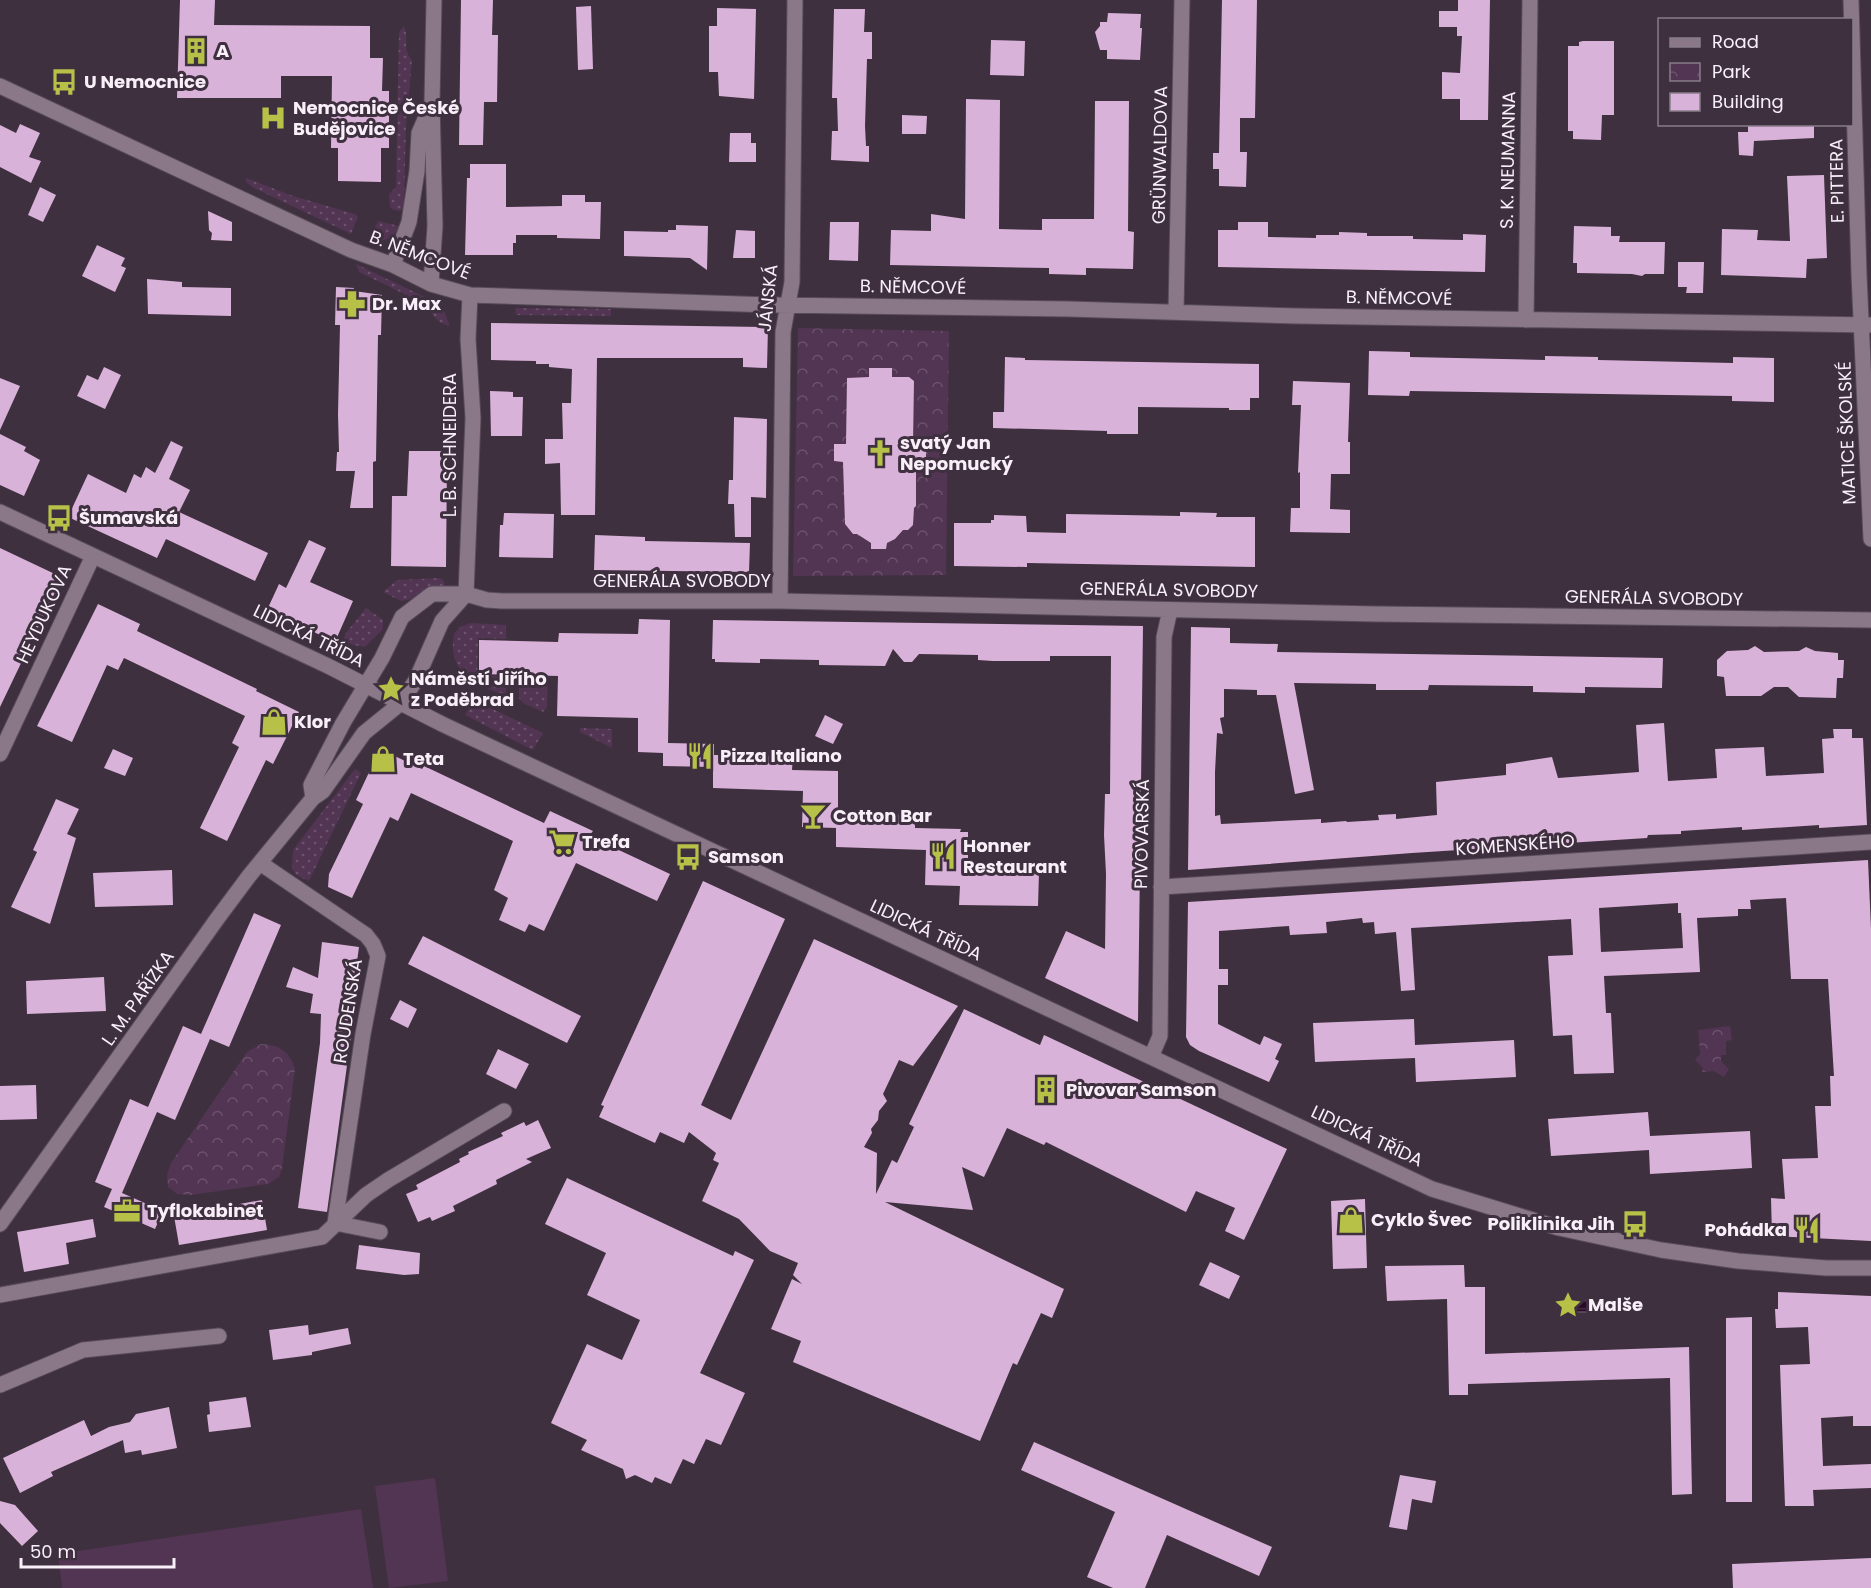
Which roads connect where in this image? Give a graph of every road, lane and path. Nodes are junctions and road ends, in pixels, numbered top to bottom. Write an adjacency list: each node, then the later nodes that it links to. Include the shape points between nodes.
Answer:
1 (434, 0): 9 (street)
2 (795, 0): 13 (street, JÁNSKÁ, via 792,282)
3 (1182, 0): 14 (street, GRÜNWALDOVA)
4 (1530, 0): 15 (street, S. K. NEUMANNA)
5 (1851, 0): 6 (street, E. PITTERA)
6 (1852, 18)
7 (1853, 43): 16 (street, E. PITTERA)
8 (0, 86): 10 (street, B. NĚMCOVÉ, via 333,242)
9 (432, 103): 10 (street, via 419,133 409,222); 11 (street, via 435,226)
10 (393, 265): 11 (street, B. NĚMCOVÉ)
11 (431, 284): 12 (street, B. NĚMCOVÉ)
12 (470, 295): 13 (street, B. NĚMCOVÉ); 20 (street, L. B. SCHNEIDERA, via 468,339 473,418)
13 (788, 305): 14 (street, B. NĚMCOVÉ); 21 (street, JÁNSKÁ, via 783,332)
14 (1176, 312): 15 (street, B. NĚMCOVÉ)
15 (1526, 320): 16 (street, B. NĚMCOVÉ)
16 (1866, 325): 18 (street, MATICE ŠKOLSKÉ)
17 (0, 512): 19 (street, LIDICKÁ TŘÍDA)
18 (1871, 539)
19 (93, 556): 24 (street, LIDICKÁ TŘÍDA); 26 (street, HEYDUKOVA)
20 (466, 594): 21 (street, GENERÁLA SVOBODY, via 501,601); 24 (street, GENERÁLA SVOBODY, via 432,594 402,617); 25 (street, L. M. PAŘÍZKA, via 442,621 416,680)
21 (780, 601): 22 (street, GENERÁLA SVOBODY)
22 (1170, 610): 23 (street, GENERÁLA SVOBODY); 30 (street, PIVOVARSKÁ, via 1164,638)
23 (1871, 620)
24 (366, 685): 25 (street, LIDICKÁ TŘÍDA); 27 (street, GENERÁLA SVOBODY, via 311,785)
25 (401, 703): 27 (street, L. M. PAŘÍZKA, via 364,734 323,791); 31 (street, LIDICKÁ TŘÍDA)
26 (0, 753)
27 (313, 798): 29 (street, L. M. PAŘÍZKA)
28 (1871, 842): 30 (street, KOMENSKÉHO)
29 (260, 863): 33 (street, ROUDENSKÁ, via 366,935 378,956); 34 (street, L. M. PAŘÍZKA)
30 (1161, 887): 31 (street, PIVOVARSKÁ, via 1160,1036)
31 (1151, 1057): 36 (street, LIDICKÁ TŘÍDA, via 1432,1189 1506,1213 1661,1250 1738,1261)
32 (504, 1111): 33 (street, via 388,1180)
33 (335, 1223): 35 (street); 37 (street, via 322,1237)
34 (0, 1224)
35 (380, 1232)
36 (1871, 1268)
37 (0, 1295)
38 (219, 1336): 39 (street, via 83,1350)
39 (0, 1385)

